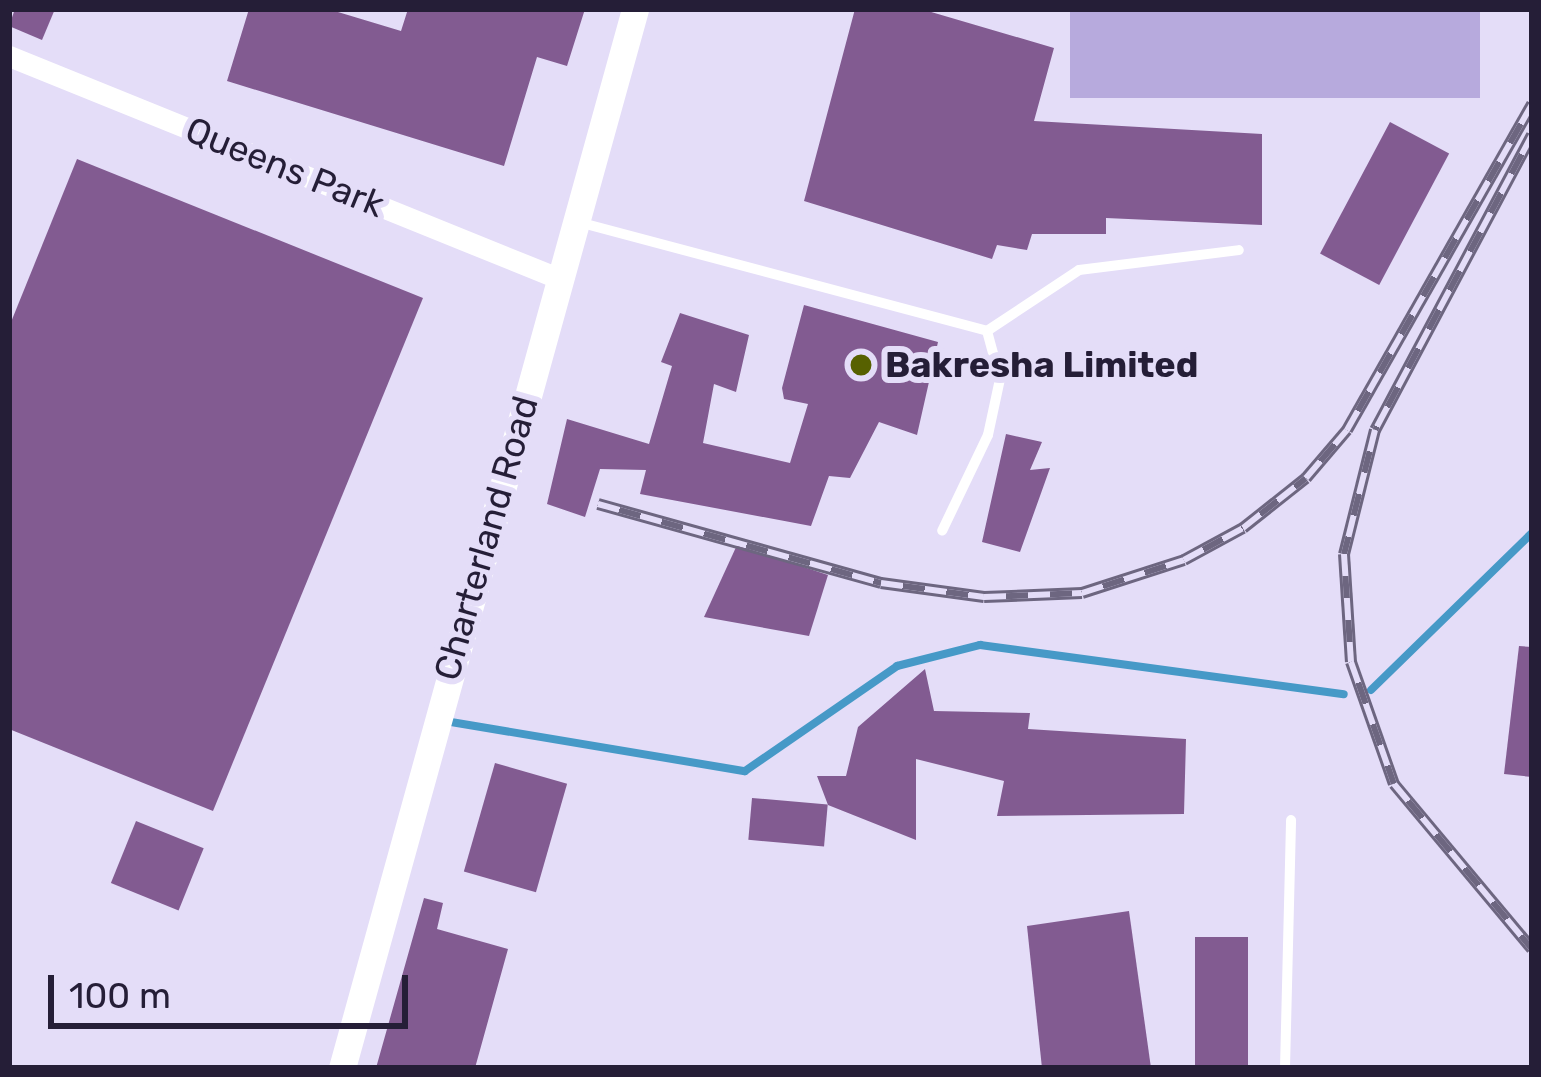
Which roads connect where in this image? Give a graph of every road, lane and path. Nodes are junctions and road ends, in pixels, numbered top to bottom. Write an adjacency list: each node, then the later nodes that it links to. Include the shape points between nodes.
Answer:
1 (635, 9): 3 (street, Charterland Road)
2 (9, 56): 5 (street, Queens Park)
3 (582, 223): 5 (street, Charterland Road); 6 (lane)
4 (1239, 250): 6 (lane, via 1079,270)
5 (560, 279): 9 (street, Charterland Road)
6 (987, 331): 7 (lane, via 1000,379 988,435)
7 (942, 530)
8 (1291, 820): 10 (lane)
9 (342, 1068)
10 (1285, 1068)

